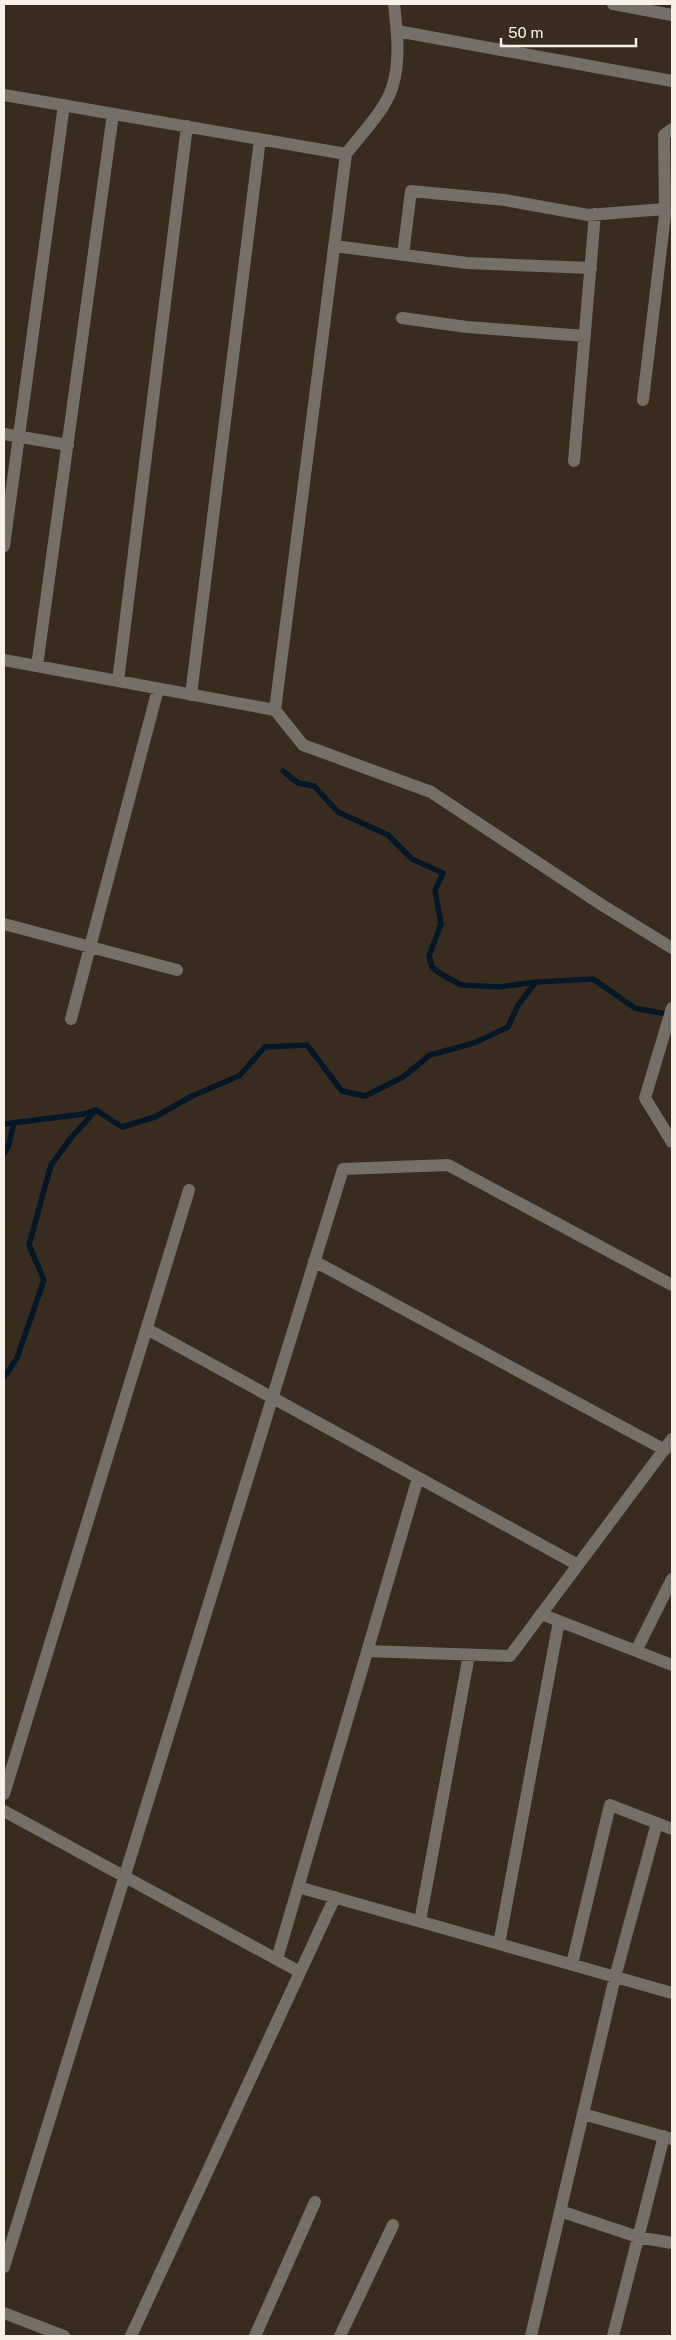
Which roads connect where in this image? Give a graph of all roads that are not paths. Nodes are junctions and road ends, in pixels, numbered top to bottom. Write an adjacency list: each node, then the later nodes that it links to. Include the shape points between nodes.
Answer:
1 (394, 4): 4 (street)
2 (613, 4): 3 (street)
3 (672, 15)
4 (397, 32): 5 (street); 12 (street, via 392,88 377,115)
5 (672, 81)
6 (4, 95): 7 (street)
7 (64, 105): 8 (street); 22 (street)
8 (112, 114): 9 (street); 23 (street)
9 (187, 126): 11 (street); 29 (street)
10 (672, 129): 13 (street, via 664,135)
11 (260, 139): 12 (street); 31 (street)
12 (346, 154): 15 (street)
13 (665, 209): 14 (street); 20 (street)
14 (596, 214): 16 (street, via 505,200 412,191); 17 (street)
15 (334, 246): 16 (street); 32 (street)
16 (403, 255): 17 (street, via 467,264)
17 (591, 268): 19 (street)
18 (402, 318): 19 (street, via 467,327)
19 (585, 336): 24 (street)
20 (643, 400)
21 (4, 434): 22 (street)
22 (19, 437): 23 (street); 25 (street)
23 (68, 445): 28 (street)
24 (574, 461)
25 (6, 515): 26 (street)
26 (4, 546)
27 (4, 660): 28 (street)
28 (37, 666): 29 (street)
29 (118, 681): 30 (street)
30 (158, 688): 31 (street); 34 (street)
31 (191, 695): 32 (street)
32 (275, 710): 35 (street, via 303,745 431,792)
33 (4, 924): 34 (street)
34 (90, 946): 36 (street); 38 (street)
35 (672, 948)
36 (177, 970)
37 (672, 1008): 39 (street, via 645,1098)
38 (71, 1019)
39 (667, 1128): 40 (street)
40 (672, 1142)
41 (190, 1190): 44 (street)
42 (314, 1261): 43 (street, via 343,1169 448,1165); 45 (street); 46 (street)
43 (672, 1285)
44 (147, 1329): 45 (street); 56 (street)
45 (272, 1398): 47 (street); 60 (street)
46 (668, 1444): 48 (street)
47 (418, 1478): 48 (street); 52 (street)
48 (578, 1565): 50 (street)
49 (672, 1579): 53 (street)
50 (541, 1614): 51 (street); 54 (street, via 510,1656)
51 (560, 1621): 53 (street); 64 (street)
52 (367, 1651): 54 (street); 61 (street)
53 (636, 1651): 55 (street)
54 (469, 1655): 63 (street)
55 (672, 1665)
56 (4, 1794)
57 (4, 1810): 60 (street)
58 (657, 1823): 59 (street); 66 (street, via 610,1806); 68 (street)
59 (672, 1829)
60 (124, 1876): 65 (street); 77 (street)
61 (298, 1887): 62 (street); 65 (street)
62 (335, 1897): 63 (street); 67 (street)
63 (420, 1921): 64 (street)
64 (499, 1944): 66 (street)
65 (276, 1959): 67 (street)
66 (572, 1964): 68 (street)
67 (300, 1972): 80 (street)
68 (615, 1977): 69 (street); 70 (street)
69 (672, 1993)
70 (583, 2114): 71 (street); 73 (street)
71 (668, 2138): 75 (street)
72 (316, 2202): 81 (street)
73 (560, 2212): 75 (street); 83 (street)
74 (393, 2225): 82 (street)
75 (638, 2236): 76 (street); 84 (street)
76 (672, 2243)
77 (4, 2266)
78 (4, 2313): 79 (street)
79 (64, 2336)
80 (131, 2336)
81 (255, 2336)
82 (340, 2336)
83 (531, 2336)
84 (612, 2336)

